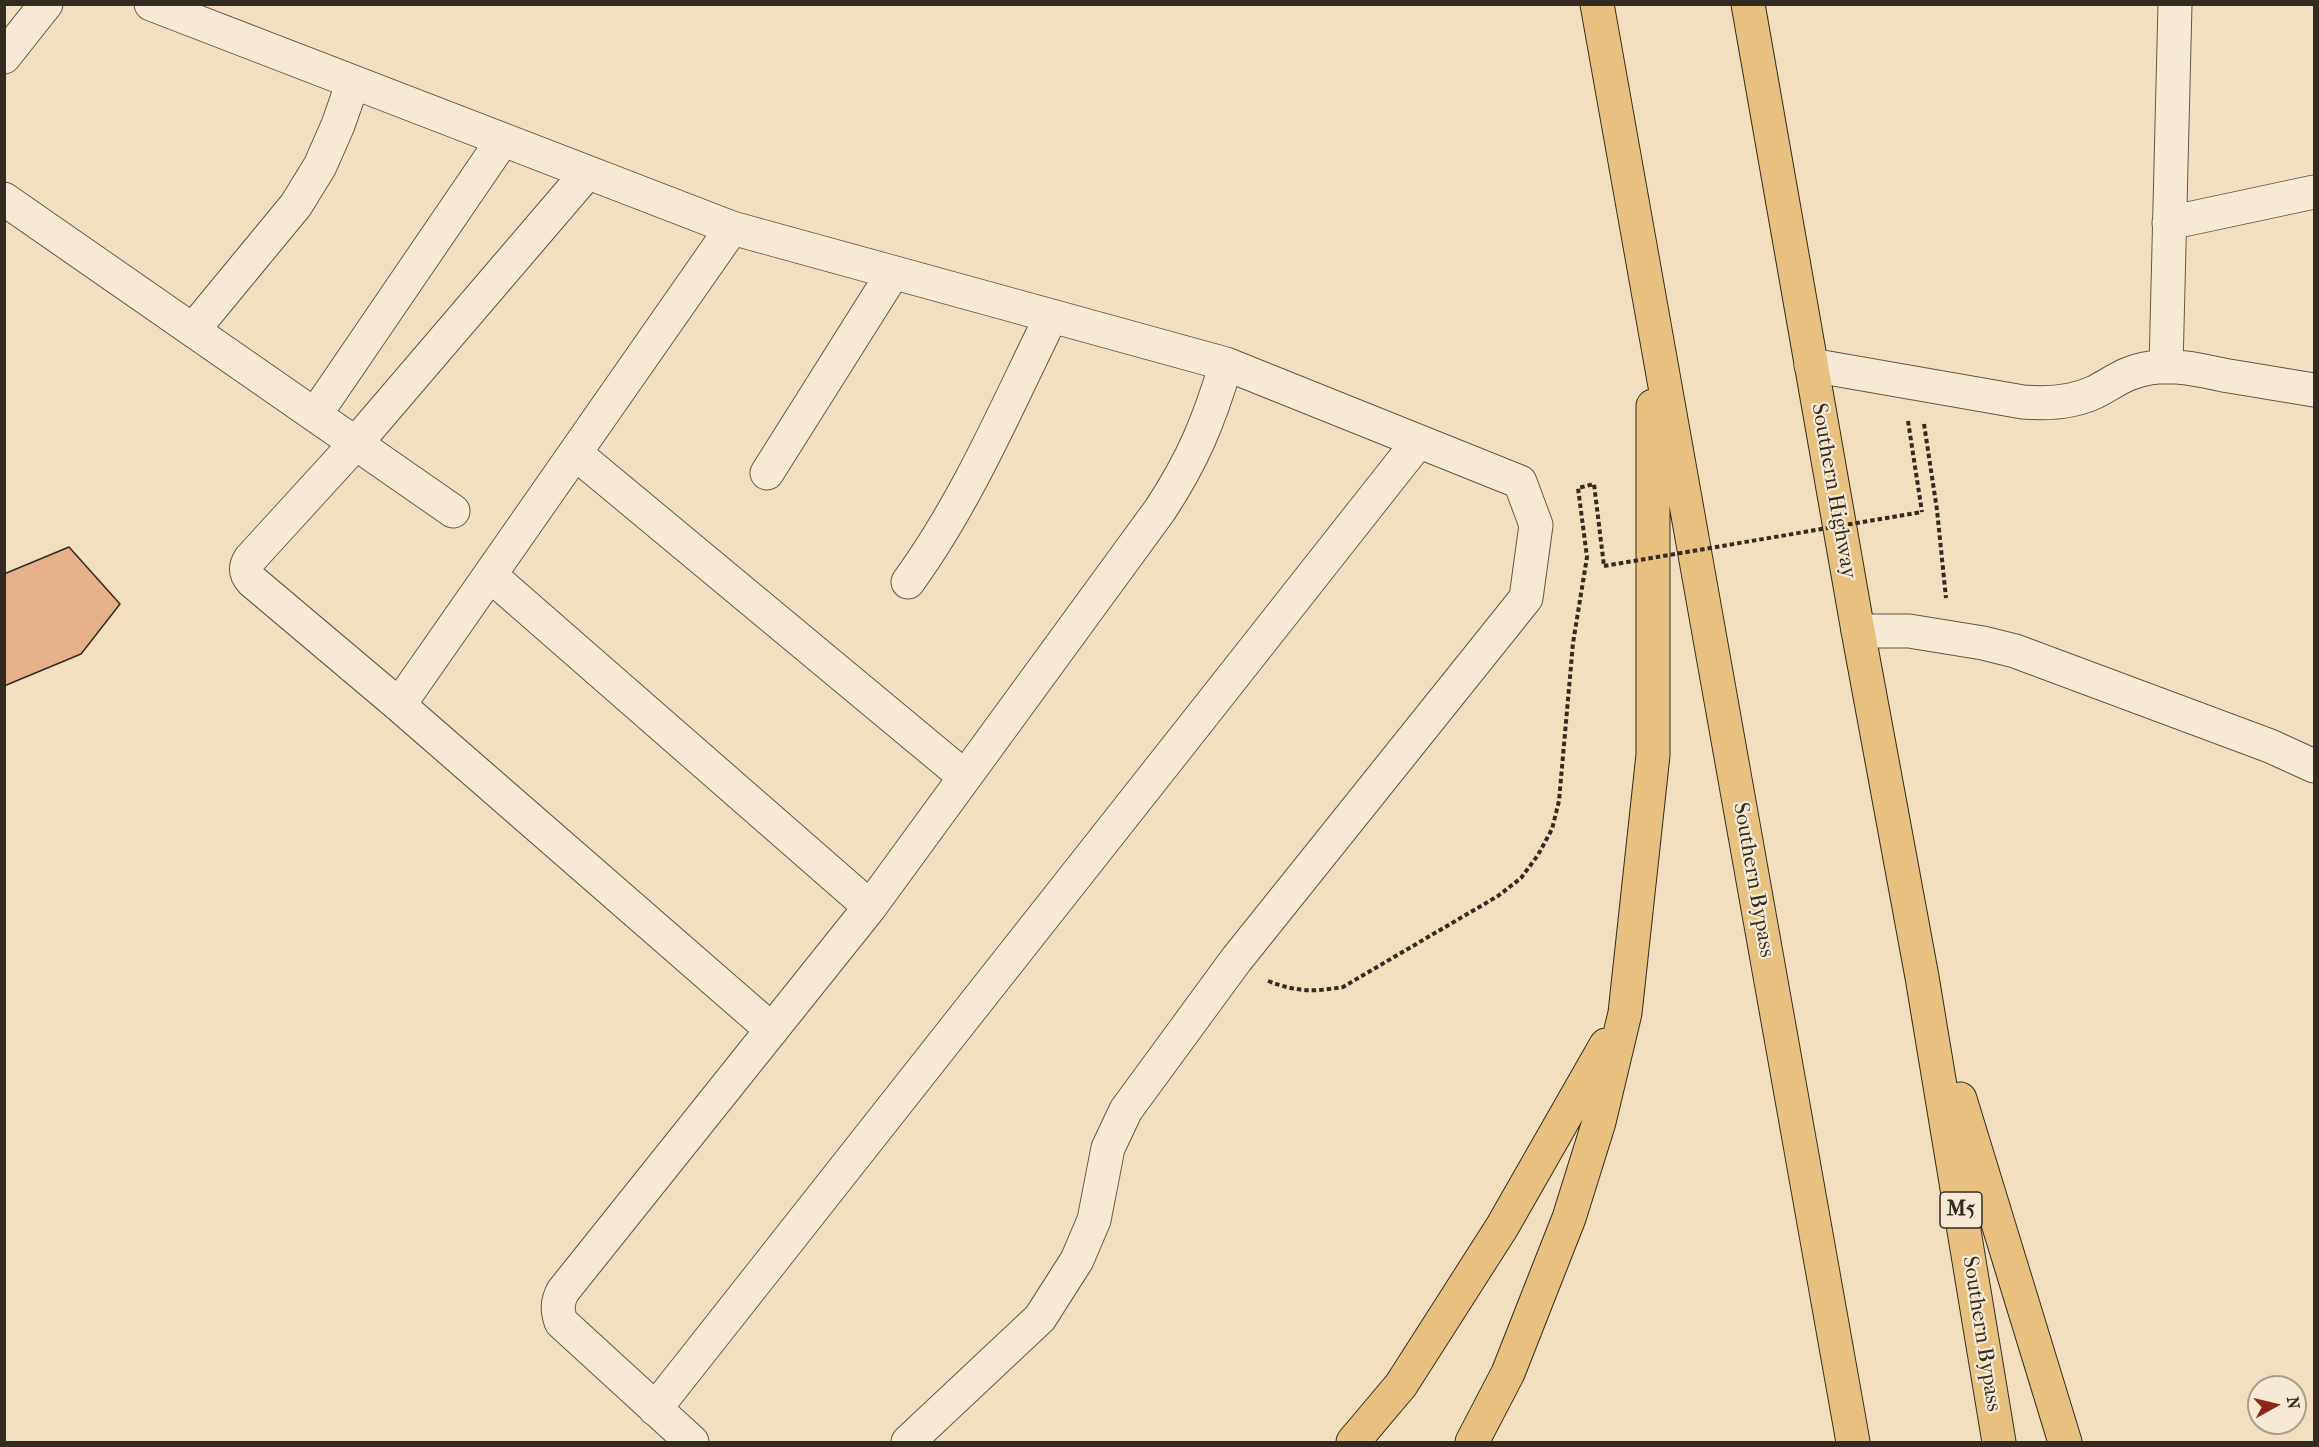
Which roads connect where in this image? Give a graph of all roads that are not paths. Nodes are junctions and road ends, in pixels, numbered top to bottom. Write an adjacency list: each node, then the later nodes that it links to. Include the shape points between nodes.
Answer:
1 (46, 4): 6 (street)
2 (151, 4): 7 (street)
3 (1597, 4): 16 (highway)
4 (1748, 4): 19 (highway, Southern Highway)
5 (2175, 4): 12 (street)
6 (4, 57)
7 (352, 82): 8 (street); 17 (street, via 324,156 296,205)
8 (502, 141): 9 (street); 22 (street)
9 (587, 173): 13 (street); 24 (street)
10 (2314, 192): 12 (street)
11 (4, 199): 17 (street)
12 (2169, 223): 20 (street)
13 (732, 228): 14 (street); 25 (street)
14 (893, 273): 15 (street); 26 (street)
15 (1052, 316): 18 (street); 29 (street, via 955,509)
16 (1652, 318): 36 (highway, via 1653,754); 43 (highway, Southern Bypass)
17 (193, 330): 22 (street)
18 (1226, 364): 23 (street); 33 (street, via 1209,417 1179,480)
19 (1811, 365): 20 (street, via 2045,404 2094,392 2135,371); 30 (highway, Southern Highway)
20 (2166, 367): 21 (street)
21 (2314, 390)
22 (315, 415): 24 (street)
23 (1418, 442): 38 (street); 40 (street, via 1520,482 1536,525 1526,598 1236,960 1126,1110 1108,1148 1094,1220 1077,1260 1040,1318)
24 (356, 443): 27 (street); 31 (street, via 250,559 247,576)
25 (575, 453): 28 (street); 33 (street)
26 (767, 473)
27 (453, 511)
28 (490, 575): 31 (street); 34 (street)
29 (908, 582)
30 (1858, 631): 32 (street, via 1909,631 2015,651); 35 (highway, Southern Highway)
31 (399, 705): 37 (street)
32 (2314, 766)
33 (965, 777): 34 (street)
34 (870, 907): 37 (street)
35 (1922, 977): 44 (highway, Southern Bypass / M5); 45 (highway)
36 (1625, 1012): 41 (highway, via 1502,1227 1401,1385); 42 (highway, via 1599,1122 1569,1218 1508,1373)
37 (772, 1030): 38 (street, via 558,1300 561,1322)
38 (655, 1410): 39 (street)
39 (692, 1443)
40 (908, 1443)
41 (1353, 1443)
42 (1472, 1443)
43 (1853, 1443)
44 (1999, 1443)
45 (2065, 1443)

